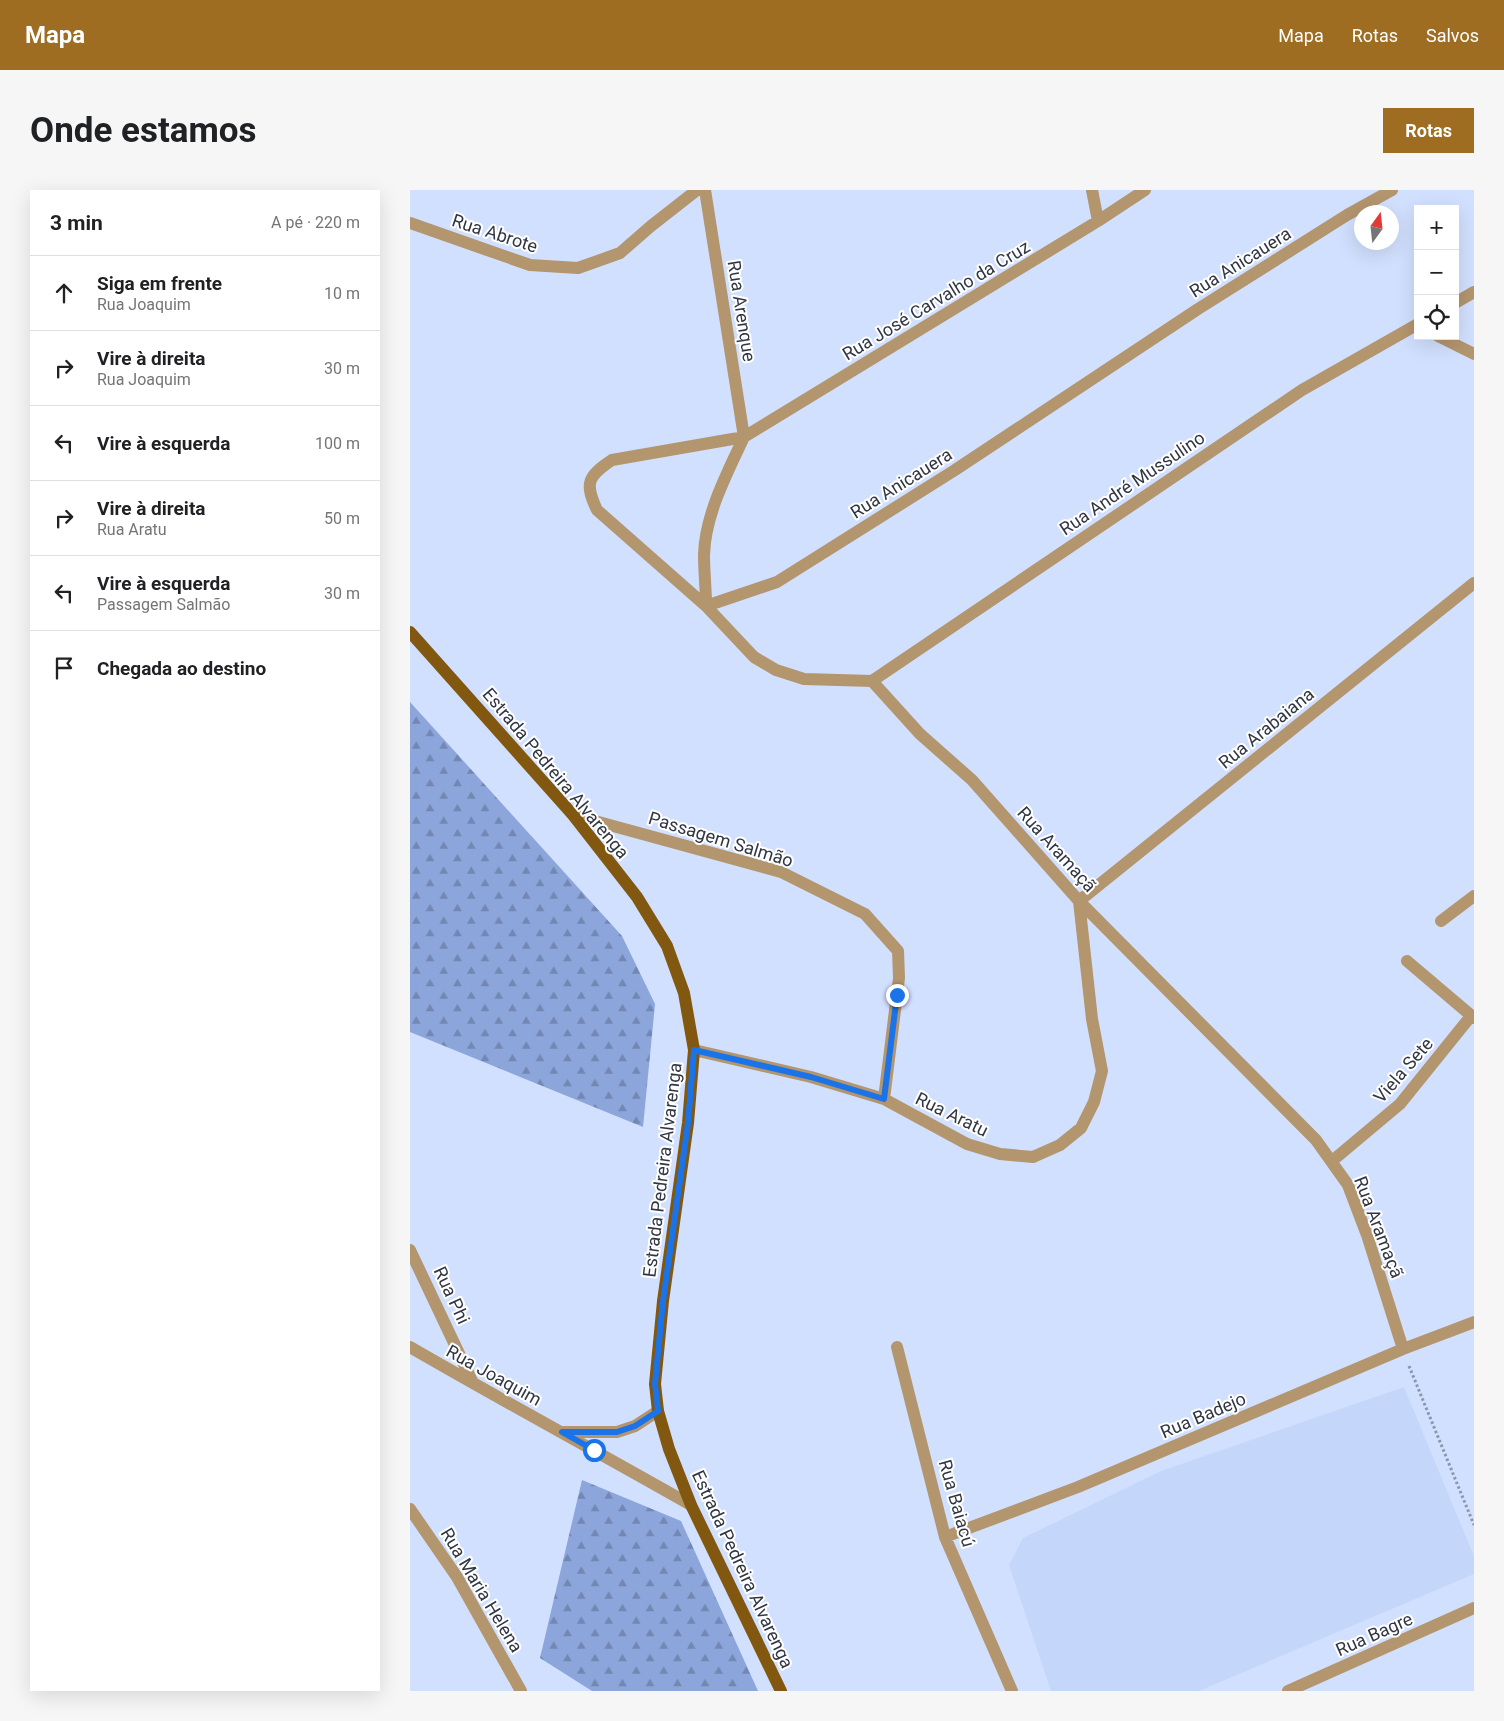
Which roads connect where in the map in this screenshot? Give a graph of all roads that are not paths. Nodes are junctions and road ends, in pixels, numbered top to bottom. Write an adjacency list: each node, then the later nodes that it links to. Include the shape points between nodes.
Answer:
1 (697, 190): 7 (street, Rua Abrote, via 620,253 578,268 530,265)
2 (705, 190): 13 (street, Rua Arenque)
3 (1092, 190): 6 (street)
4 (1145, 190): 6 (street, Rua José Carvalho da Cruz)
5 (1392, 190): 15 (street, Rua Anicauera, via 1207,304 955,470 777,582)
6 (1098, 221): 13 (street, Rua José Carvalho da Cruz)
7 (410, 223)
8 (1474, 292): 9 (street)
9 (1459, 301)
10 (1414, 327): 17 (street, Rua André Mussulino, via 1302,390)
11 (1446, 340): 12 (street)
12 (1474, 354)
13 (744, 437): 15 (street, via 711,514 704,554); 15 (street, via 612,460 597,470 590,482 590,495 597,510)
14 (1474, 583): 20 (street, Rua Arabaiana)
15 (706, 606): 17 (street, via 754,657 776,670 804,678)
16 (410, 632): 18 (main road, Estrada Pedreira Alvarenga)
17 (872, 680): 20 (street, Rua Aramaçã, via 920,734 972,780)
18 (573, 815): 24 (main road, Estrada Pedreira Alvarenga, via 636,897 667,946 684,993); 25 (street, Passagem Salmão, via 781,872 865,914 898,951 899,978)
19 (1474, 896): 21 (street)
20 (1079, 901): 25 (street, Rua Aratu, via 1092,1019 1102,1071 1094,1102 1081,1128 1060,1145 1033,1157 1000,1154 968,1144); 26 (street, Rua Aramaçã, via 1316,1140)
21 (1441, 921)
22 (1408, 961): 23 (street)
23 (1473, 1017): 26 (street, Viela Sete, via 1400,1104)
24 (694, 1050): 25 (street, Rua Aratu, via 811,1077); 33 (main road, Estrada Pedreira Alvarenga, via 688,1123 663,1301 655,1384)
25 (884, 1099)
26 (1332, 1161): 31 (street, Rua Aramaçã, via 1348,1185 1367,1235)
27 (410, 1250): 32 (street, Rua Phi)
28 (1474, 1322): 31 (street, Rua Badejo)
29 (410, 1347): 32 (street, Rua Joaquim)
30 (897, 1347): 37 (street, Rua Baiacú)
31 (1402, 1349): 37 (street, Rua Badejo, via 1078,1487)
32 (473, 1383): 34 (street, Rua Joaquim)
33 (658, 1411): 34 (street, Rua Joaquim, via 635,1426 617,1432); 35 (main road, Estrada Pedreira Alvarenga)
34 (562, 1432): 35 (street, Rua Joaquim)
35 (691, 1505): 40 (main road, Estrada Pedreira Alvarenga)
36 (410, 1509): 39 (street, Rua Maria Helena, via 457,1577)
37 (945, 1536): 41 (street, Rua Baiacú)
38 (1474, 1608): 42 (street, Rua Bagre)
39 (521, 1691)
40 (781, 1691)
41 (1012, 1691)
42 (1288, 1691)

